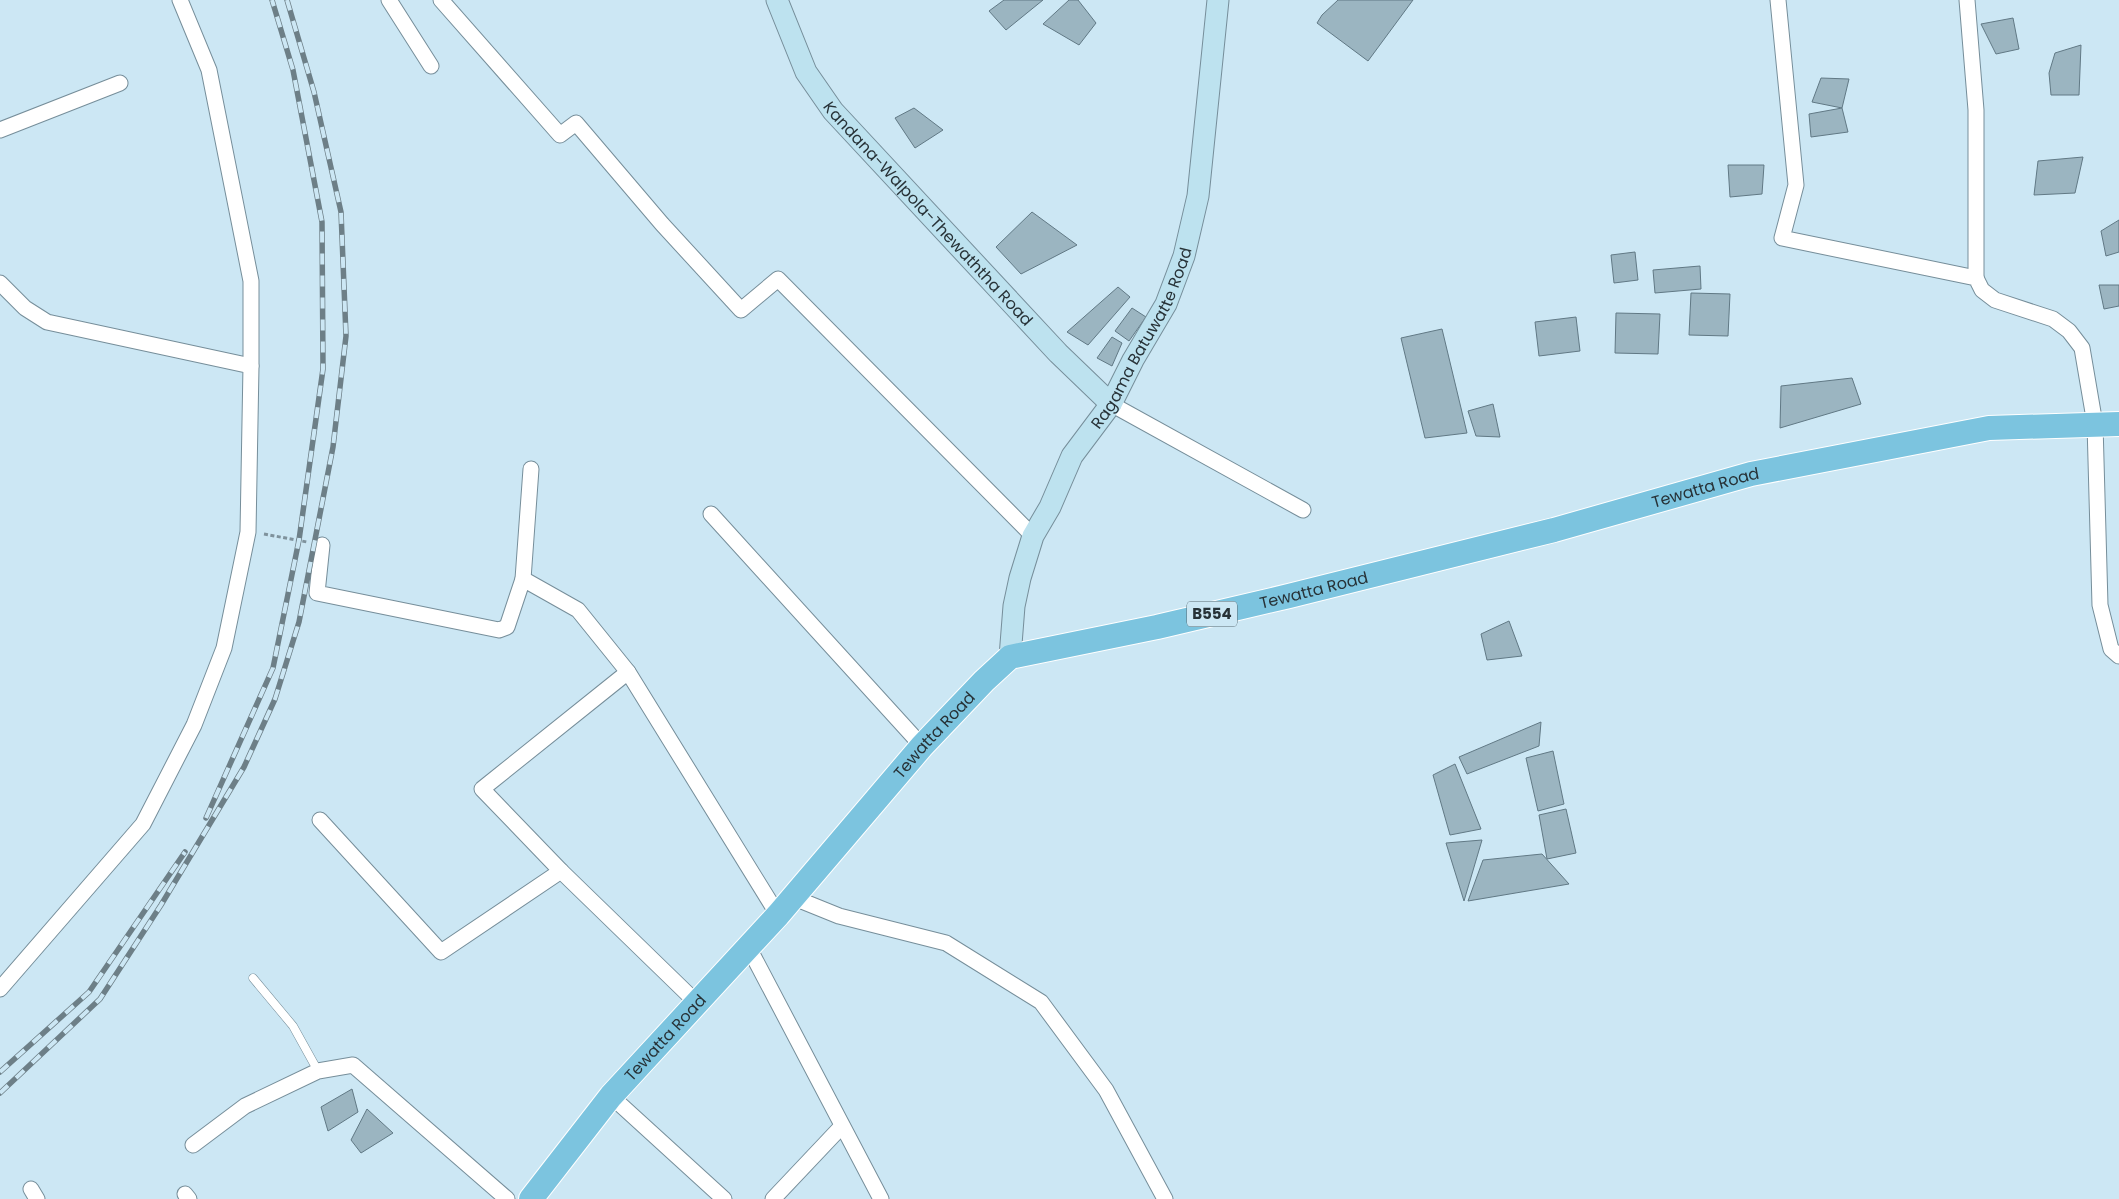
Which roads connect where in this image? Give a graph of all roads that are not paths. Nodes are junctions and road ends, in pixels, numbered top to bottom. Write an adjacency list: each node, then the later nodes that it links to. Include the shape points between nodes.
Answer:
1 (180, 0): 13 (street, via 209,70 251,281)
2 (389, 0): 8 (street)
3 (441, 0): 20 (street, via 560,134 576,123 741,310 778,279)
4 (777, 0): 14 (street, Kandana-Walpola-Thewaththa Road, via 806,72 833,111 1058,353)
5 (1218, 0): 14 (street, Ragama Batuwatte Road, via 1198,196 1184,256 1166,304)
6 (1778, 0): 11 (street, via 1796,185 1782,238)
7 (1967, 0): 11 (street, via 1976,110)
8 (431, 66)
9 (120, 83): 10 (street)
10 (0, 130)
11 (1976, 278): 15 (street, via 1982,290 1995,300 2052,319 2069,330 2082,348)
12 (0, 283): 13 (street, via 25,308 47,322)
13 (251, 366): 32 (street, via 248,532 224,648 194,725 143,824)
14 (1111, 404): 18 (street); 20 (street, Ragama Batuwatte Road, via 1072,456 1050,508)
15 (2095, 424): 16 (main road, Tewatta Road / B554); 23 (street, via 2100,605 2111,649); 24 (main road, Tewatta Road / B554, via 1989,428 1751,474 1554,530 1299,594)
16 (2119, 424)
17 (531, 469): 22 (street)
18 (1303, 510)
19 (711, 514): 26 (street)
20 (1033, 536): 24 (street, Ragama Batuwatte Road, via 1014,606)
21 (322, 545): 22 (street, via 317,593 499,630 507,627)
22 (523, 579): 25 (street, via 578,610)
23 (2119, 656)
24 (1010, 657): 26 (main road, Tewatta Road)
25 (628, 672): 28 (street, via 482,789); 29 (street)
26 (922, 746): 29 (main road, Tewatta Road)
27 (320, 820): 28 (street, via 441,952)
28 (561, 871): 33 (street)
29 (785, 906): 30 (main road, Tewatta Road); 43 (street, via 946,943 1041,1002 1106,1090)
30 (749, 948): 33 (main road, Tewatta Road); 36 (street)
31 (253, 978): 34 (lane, via 293,1026)
32 (0, 989)
33 (697, 1002): 35 (main road, Tewatta Road)
34 (318, 1071): 37 (street, via 245,1106); 38 (street, via 353,1065)
35 (611, 1096): 39 (main road, Tewatta Road); 40 (street)
36 (842, 1126): 41 (street); 42 (street)
37 (193, 1145)
38 (507, 1199)
39 (531, 1199)
40 (724, 1199)
41 (773, 1199)
42 (881, 1199)
43 (1165, 1199)

